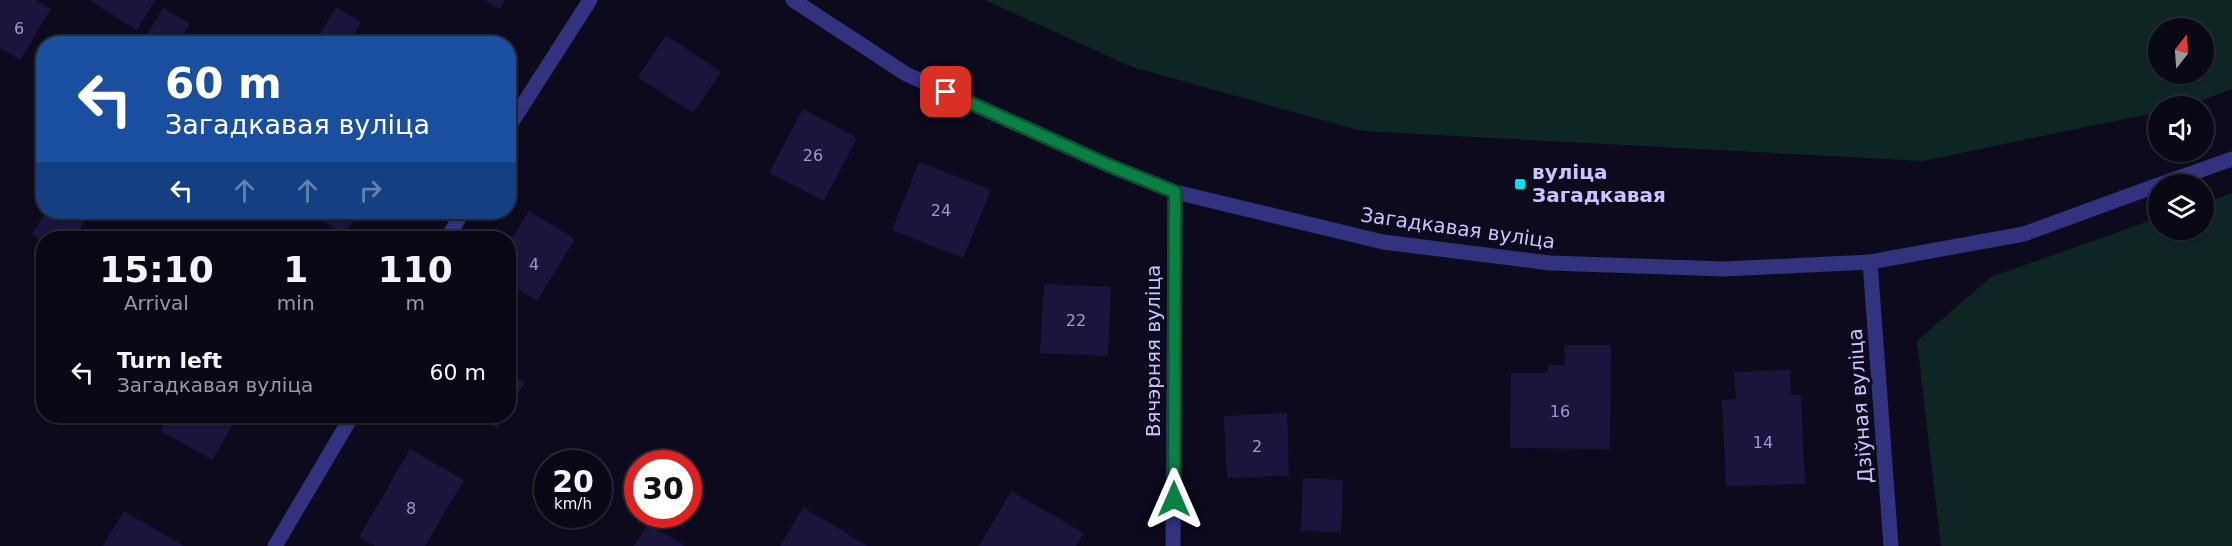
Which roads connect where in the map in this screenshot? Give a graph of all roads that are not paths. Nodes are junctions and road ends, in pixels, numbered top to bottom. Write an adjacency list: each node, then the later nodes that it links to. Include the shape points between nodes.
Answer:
1 (590, 0): 3 (street)
2 (793, 0): 7 (street, Загадкавая вуліца, via 906,74)
3 (516, 116)
4 (2232, 159): 5 (street, Загадкавая вуліца)
5 (2190, 174)
6 (2148, 189): 8 (street, Загадкавая вуліца, via 2024,234)
7 (1175, 192): 8 (street, Загадкавая вуліца, via 1383,242 1550,263 1725,269); 11 (street, Вячэрняя вуліца)
8 (1870, 262): 12 (street, Дзіўная вуліца)
9 (348, 423): 10 (street)
10 (275, 546)
11 (1173, 546)
12 (1891, 546)

